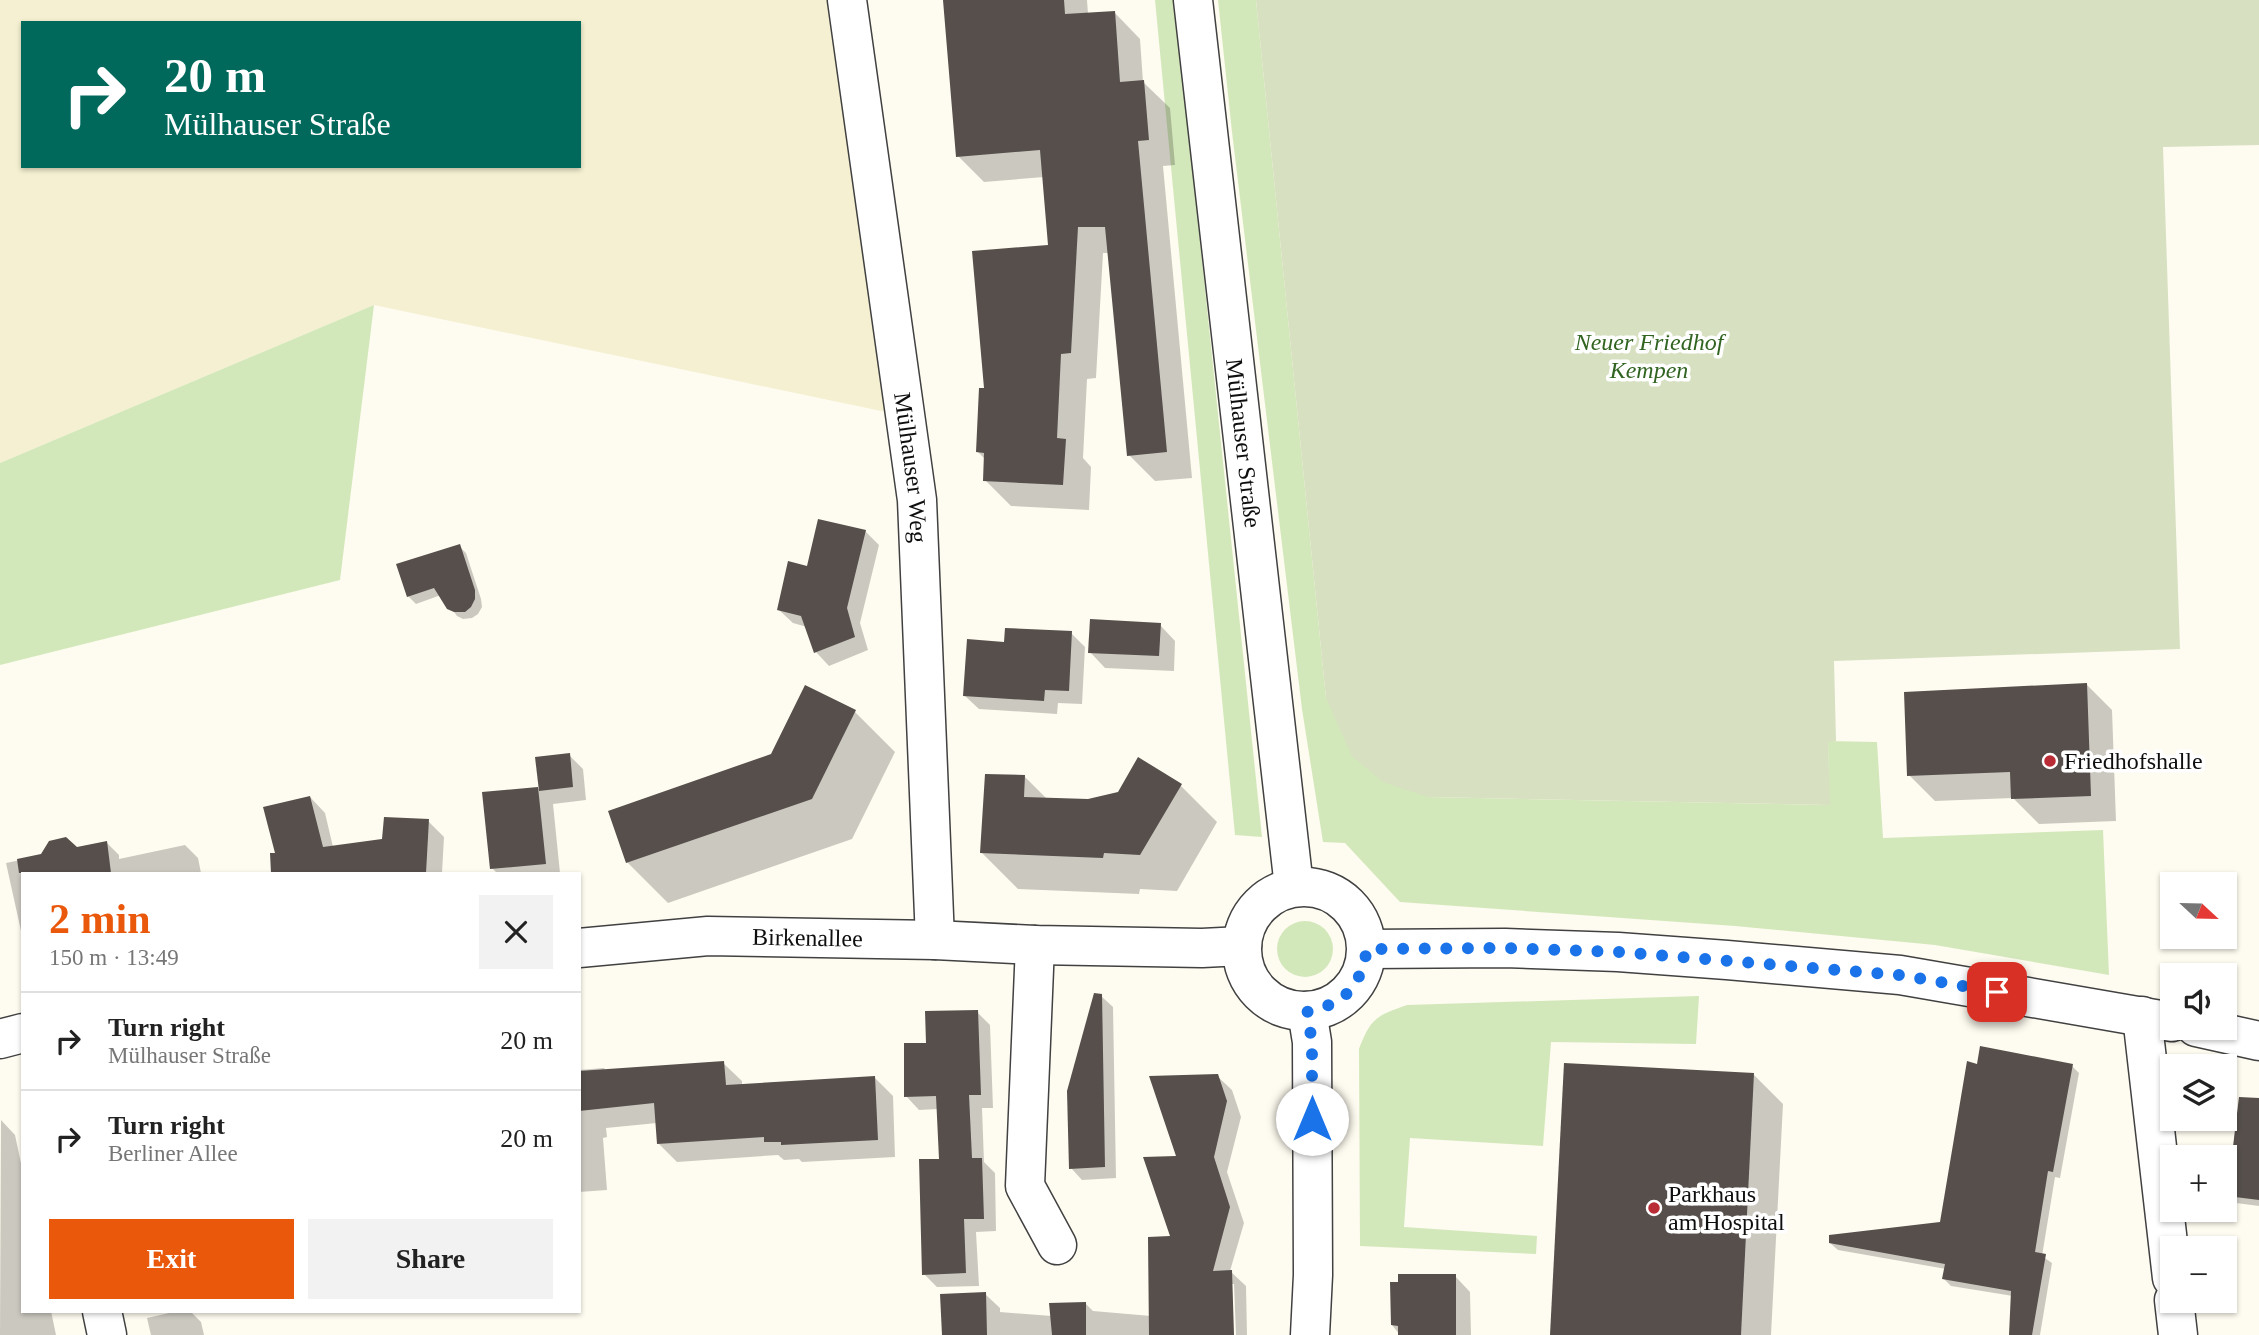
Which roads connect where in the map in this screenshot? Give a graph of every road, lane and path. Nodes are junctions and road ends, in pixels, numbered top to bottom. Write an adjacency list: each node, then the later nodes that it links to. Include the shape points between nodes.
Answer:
1 (848, 0): 4 (street, Mülhauser Weg, via 917,500)
2 (1193, 0): 3 (street, Mülhauser Straße)
3 (1294, 887): 6 (street, via 1274,894 1258,907 1246,925); 8 (street, via 1329,891 1345,901 1357,915)
4 (935, 940): 5 (street, Birkenallee); 7 (street, Birkenallee, via 708,936)
5 (1035, 946): 6 (street, Birkenallee); 16 (street, via 1025,1186)
6 (1242, 946): 9 (street, via 1245,967 1268,1000)
7 (581, 948)
8 (1367, 949): 9 (street, via 1364,968 1342,999); 10 (street, via 1618,952 1900,975)
9 (1307, 1012): 20 (street, via 1312,1055)
10 (2157, 1019): 15 (street)
11 (21, 1033): 13 (street)
12 (2237, 1036): 14 (street)
13 (0, 1039)
14 (2259, 1041)
15 (2170, 1236)
16 (1058, 1245)
17 (102, 1313): 19 (street)
18 (2175, 1313): 21 (street)
19 (107, 1335)
20 (1310, 1335)
21 (2178, 1335)

